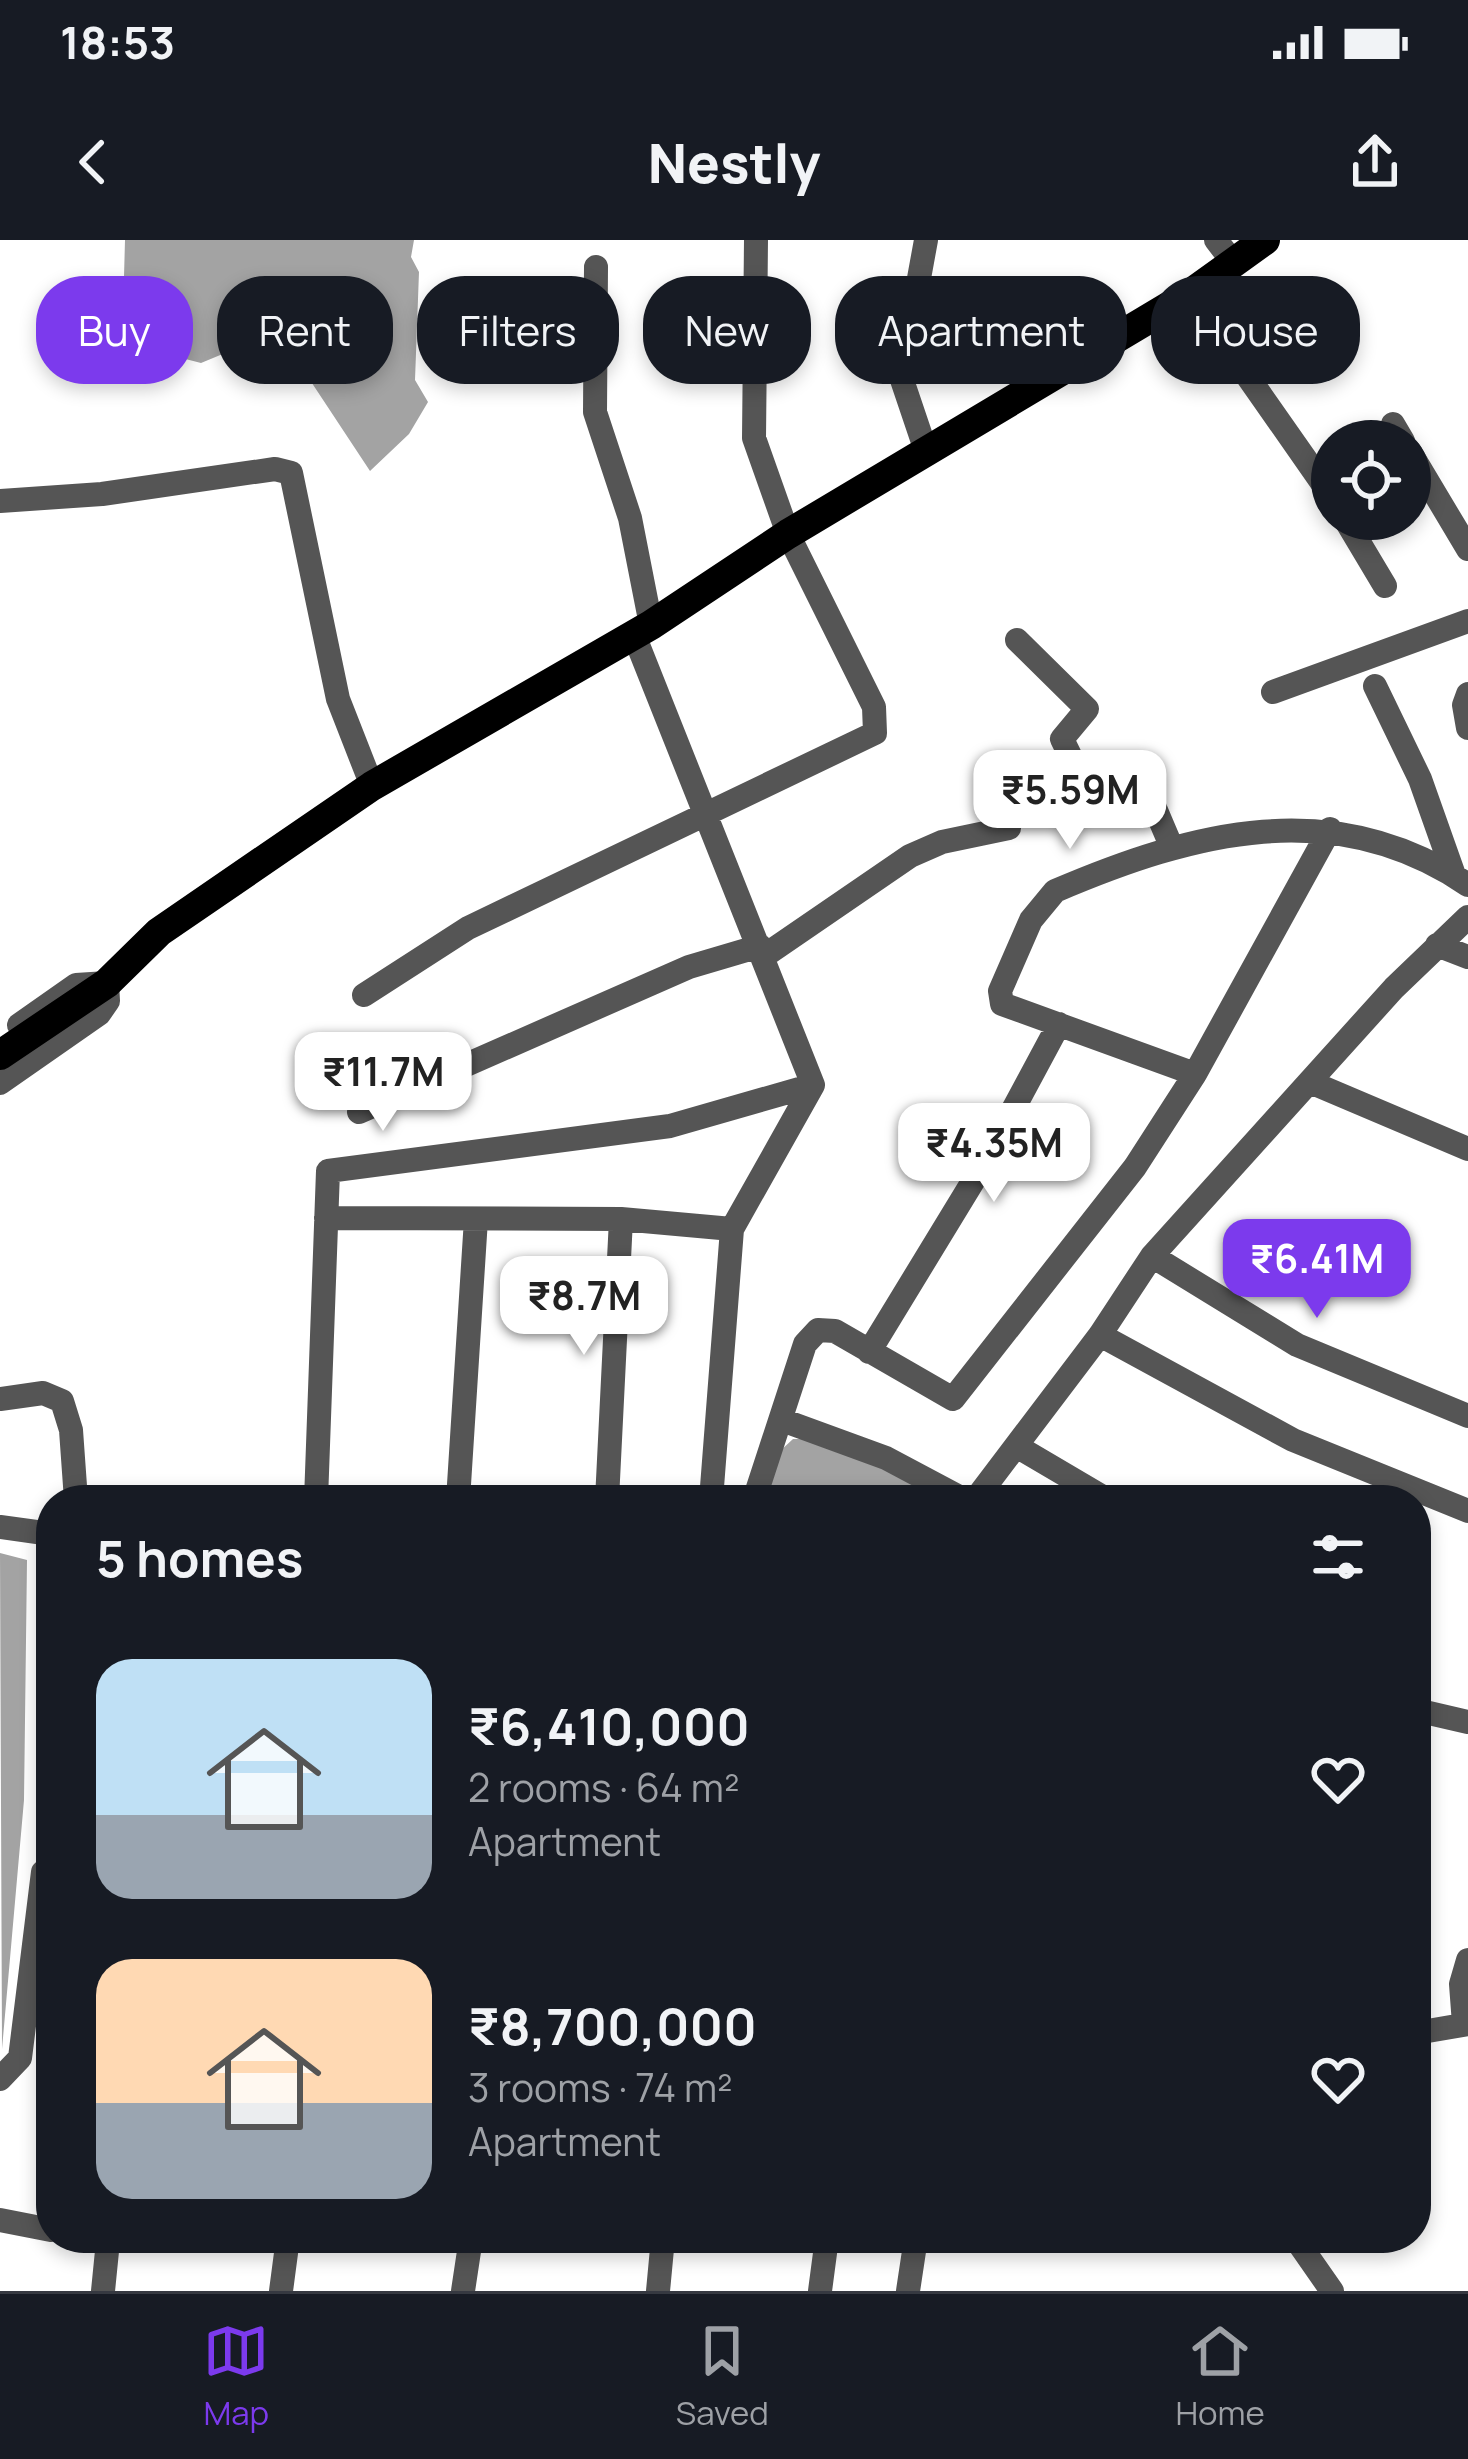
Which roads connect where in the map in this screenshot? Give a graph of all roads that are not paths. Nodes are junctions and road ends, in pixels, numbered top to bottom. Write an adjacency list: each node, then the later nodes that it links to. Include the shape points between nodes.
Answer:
1 (755, 240): 13 (street, via 754,438)
2 (926, 240): 9 (street, via 901,377)
3 (1265, 240): 4 (main road)
4 (1224, 251): 6 (main road)
5 (596, 267): 18 (street, via 595,412 629,518)
6 (1204, 276)
7 (1151, 318): 9 (main road)
8 (1253, 384): 10 (street)
9 (927, 454): 13 (main road)
10 (1311, 467)
11 (1431, 487): 15 (street)
12 (0, 501): 24 (street, via 291,473 333,680)
13 (788, 534): 18 (main road); 25 (street, via 878,723 864,742)
14 (1357, 540): 16 (street)
15 (1468, 549)
16 (1384, 586)
17 (1468, 621): 21 (street)
18 (643, 630): 24 (main road); 25 (street)
19 (1017, 640): 28 (street, via 1087,710 1062,739 1096,811 1152,801)
20 (1375, 686): 29 (street)
21 (1273, 692)
22 (1468, 694): 23 (street)
23 (1468, 728)
24 (372, 786): 34 (main road, via 159,932)
25 (701, 813): 32 (street); 35 (street, via 468,928)
26 (1009, 828): 32 (street, via 910,856)
27 (1330, 829): 28 (street); 29 (street); 39 (street)
28 (1172, 848): 36 (street, via 1041,902 1000,1001)
29 (1461, 880)
30 (1468, 917): 31 (street)
31 (1437, 945): 33 (street); 40 (street)
32 (762, 951): 42 (street); 43 (street, via 689,967)
33 (1468, 957)
34 (107, 983): 37 (street, via 76,985); 38 (main road); 41 (street, via 99,1014)
35 (364, 995)
36 (1059, 1024): 39 (street); 51 (street)
37 (0, 1038)
38 (0, 1055)
39 (1195, 1074): 51 (street, via 1135,1167 952,1399)
40 (1310, 1082): 44 (street); 49 (street)
41 (0, 1083)
42 (813, 1085): 45 (street, via 670,1126 328,1171); 48 (street)
43 (359, 1112)
44 (1468, 1149)
45 (326, 1219): 46 (street); 57 (street)
46 (476, 1219): 47 (street); 58 (street)
47 (621, 1219): 48 (street); 59 (street)
48 (732, 1229): 60 (street)
49 (1152, 1256): 50 (street); 53 (street, via 1297,1345)
50 (1100, 1335): 55 (street); 65 (street, via 1293,1440)
51 (869, 1352): 54 (street, via 836,1331 811,1334)
52 (0, 1400): 56 (street, via 43,1394 62,1401)
53 (1468, 1416)
54 (782, 1420): 61 (street); 62 (street)
55 (1018, 1447): 63 (street); 64 (street)
56 (75, 1485)
57 (317, 1485)
58 (459, 1485)
59 (608, 1485)
60 (712, 1485)
61 (759, 1485)
62 (936, 1485)
63 (987, 1485)
64 (1083, 1485)
65 (1404, 1485)
66 (1431, 1496): 67 (street)
67 (1468, 1511)
68 (0, 1527): 69 (street)
69 (36, 1532)
70 (1431, 1713): 71 (street)
71 (1468, 1722)
72 (36, 1929): 76 (street, via 20,2058)
73 (1468, 1960): 74 (street, via 1461,1984)
74 (1466, 2024): 75 (street)
75 (1431, 2030)
76 (0, 2079)
77 (0, 2220): 78 (street)
78 (36, 2227)
79 (101, 2253): 86 (street)
80 (286, 2253): 87 (street)
81 (469, 2253): 88 (street)
82 (662, 2253): 89 (street)
83 (825, 2253): 90 (street)
84 (914, 2253): 91 (street)
85 (1305, 2253): 92 (street)
86 (103, 2291)
87 (281, 2291)
88 (464, 2291)
89 (658, 2291)
90 (820, 2291)
91 (908, 2291)
92 (1332, 2291)

